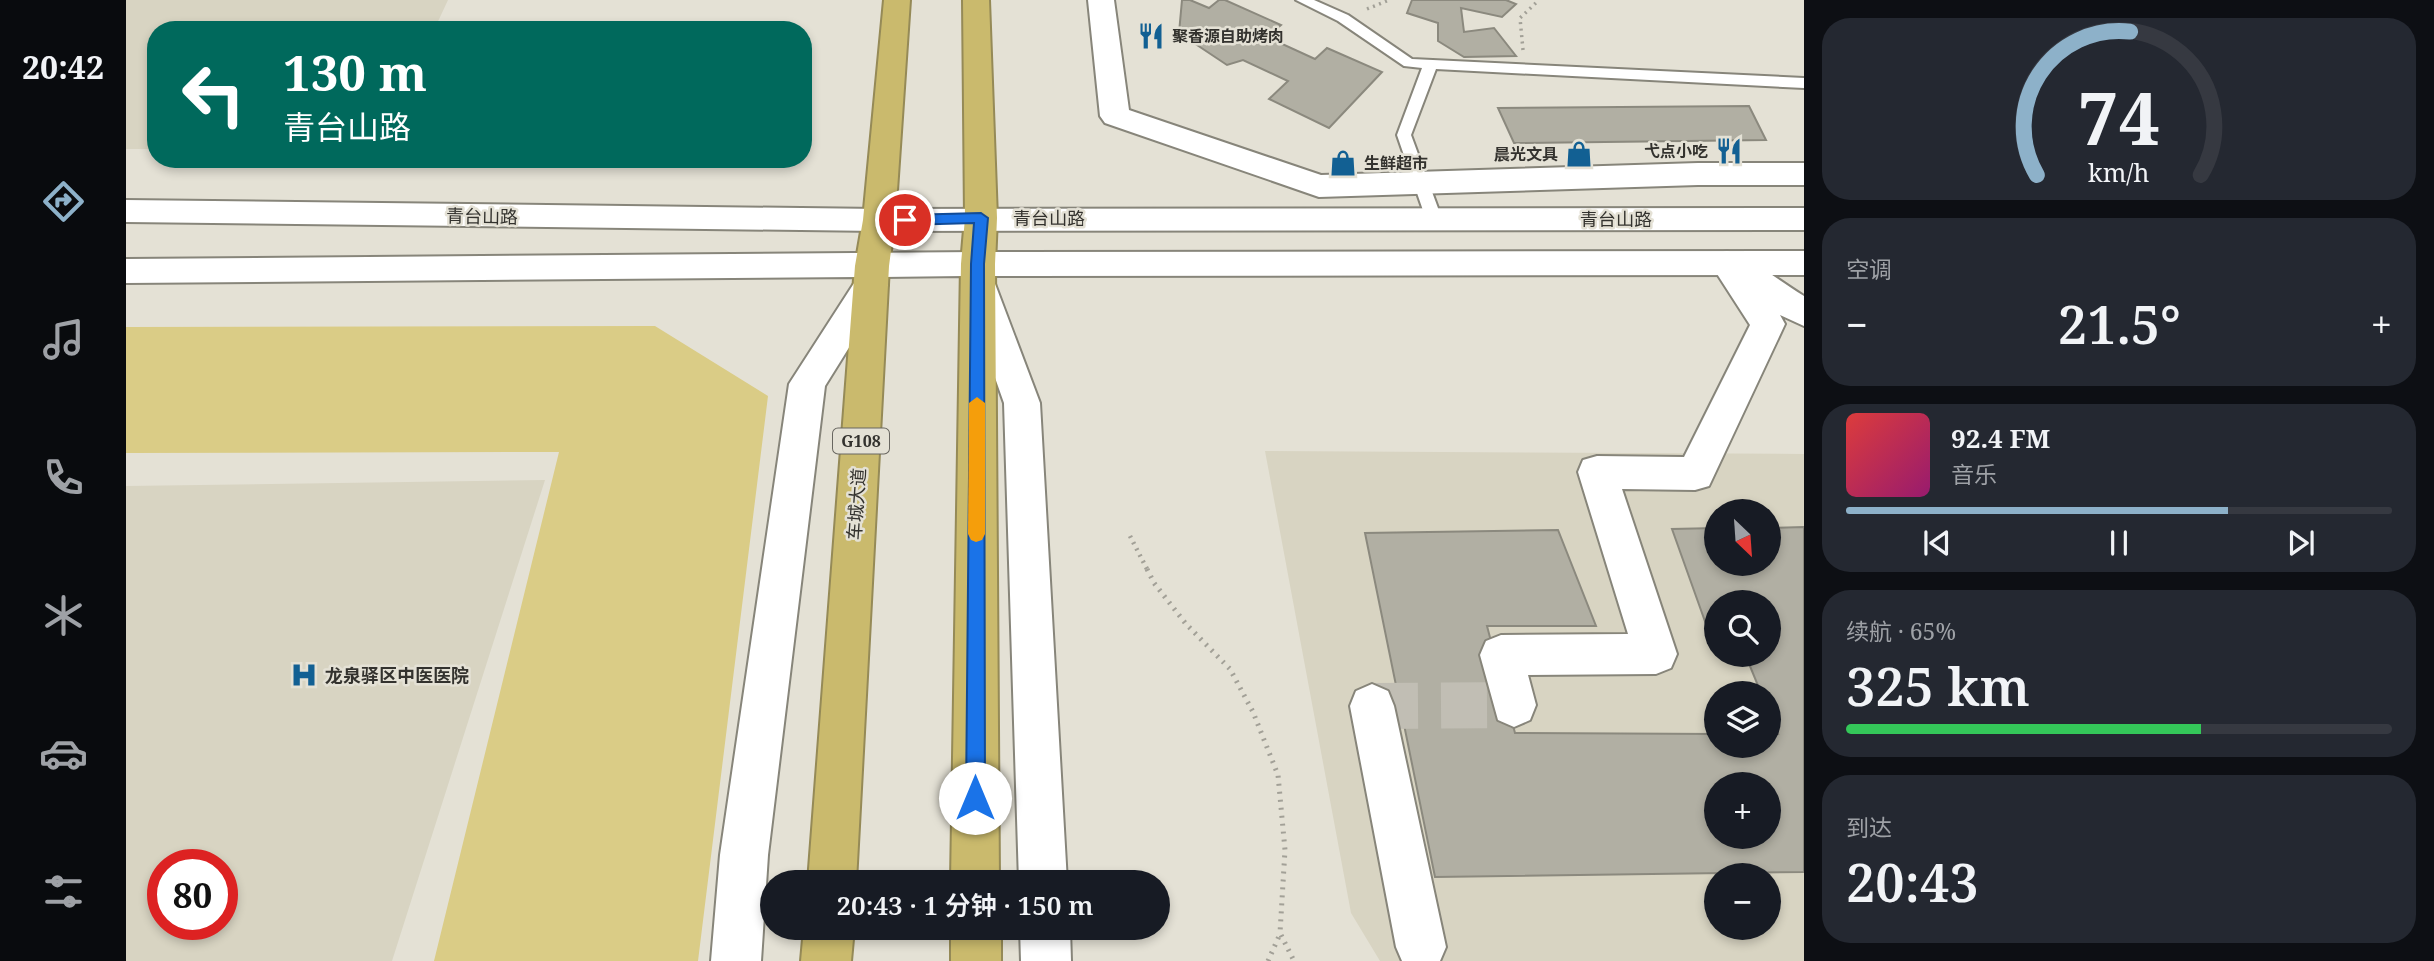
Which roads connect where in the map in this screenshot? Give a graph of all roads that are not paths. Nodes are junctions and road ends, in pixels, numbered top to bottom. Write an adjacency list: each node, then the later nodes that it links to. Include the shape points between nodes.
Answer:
1 (897, 0): 13 (highway, 车城大道 / G108)
2 (976, 0): 10 (highway)
3 (1101, 0): 8 (main road, via 1115,116 1319,186)
4 (1303, 0): 5 (lane, via 1343,18 1409,62)
5 (1431, 64): 6 (lane); 8 (lane, via 1404,135)
6 (1804, 83)
7 (1804, 174): 8 (main road)
8 (1421, 183): 11 (lane)
9 (126, 211): 13 (main road, 青台山路)
10 (981, 218): 11 (main road, 青台山路); 13 (main road, 青台山路); 17 (highway)
11 (1434, 219): 12 (main road, 青台山路)
12 (1804, 219)
13 (879, 220): 18 (highway, 车城大道 / G108)
14 (1727, 263): 15 (main road); 17 (main road); 19 (main road); 20 (main road, via 1768,324 1695,474 1597,472 1656,654 1501,655)
15 (1804, 263)
16 (126, 271): 18 (main road)
17 (978, 273): 18 (main road); 23 (highway); 24 (main road, via 1022,403)
18 (872, 276): 22 (highway, 车城大道 / G108); 29 (main road, via 807,384 744,855)
19 (1804, 313)
20 (1514, 705)
21 (1372, 706): 28 (main road)
22 (833, 870)
23 (975, 870)
24 (1042, 870)
25 (827, 940): 30 (highway)
26 (976, 940): 31 (highway)
27 (1045, 940): 32 (main road)
28 (1421, 947)
29 (736, 961)
30 (826, 961)
31 (976, 961)
32 (1046, 961)

